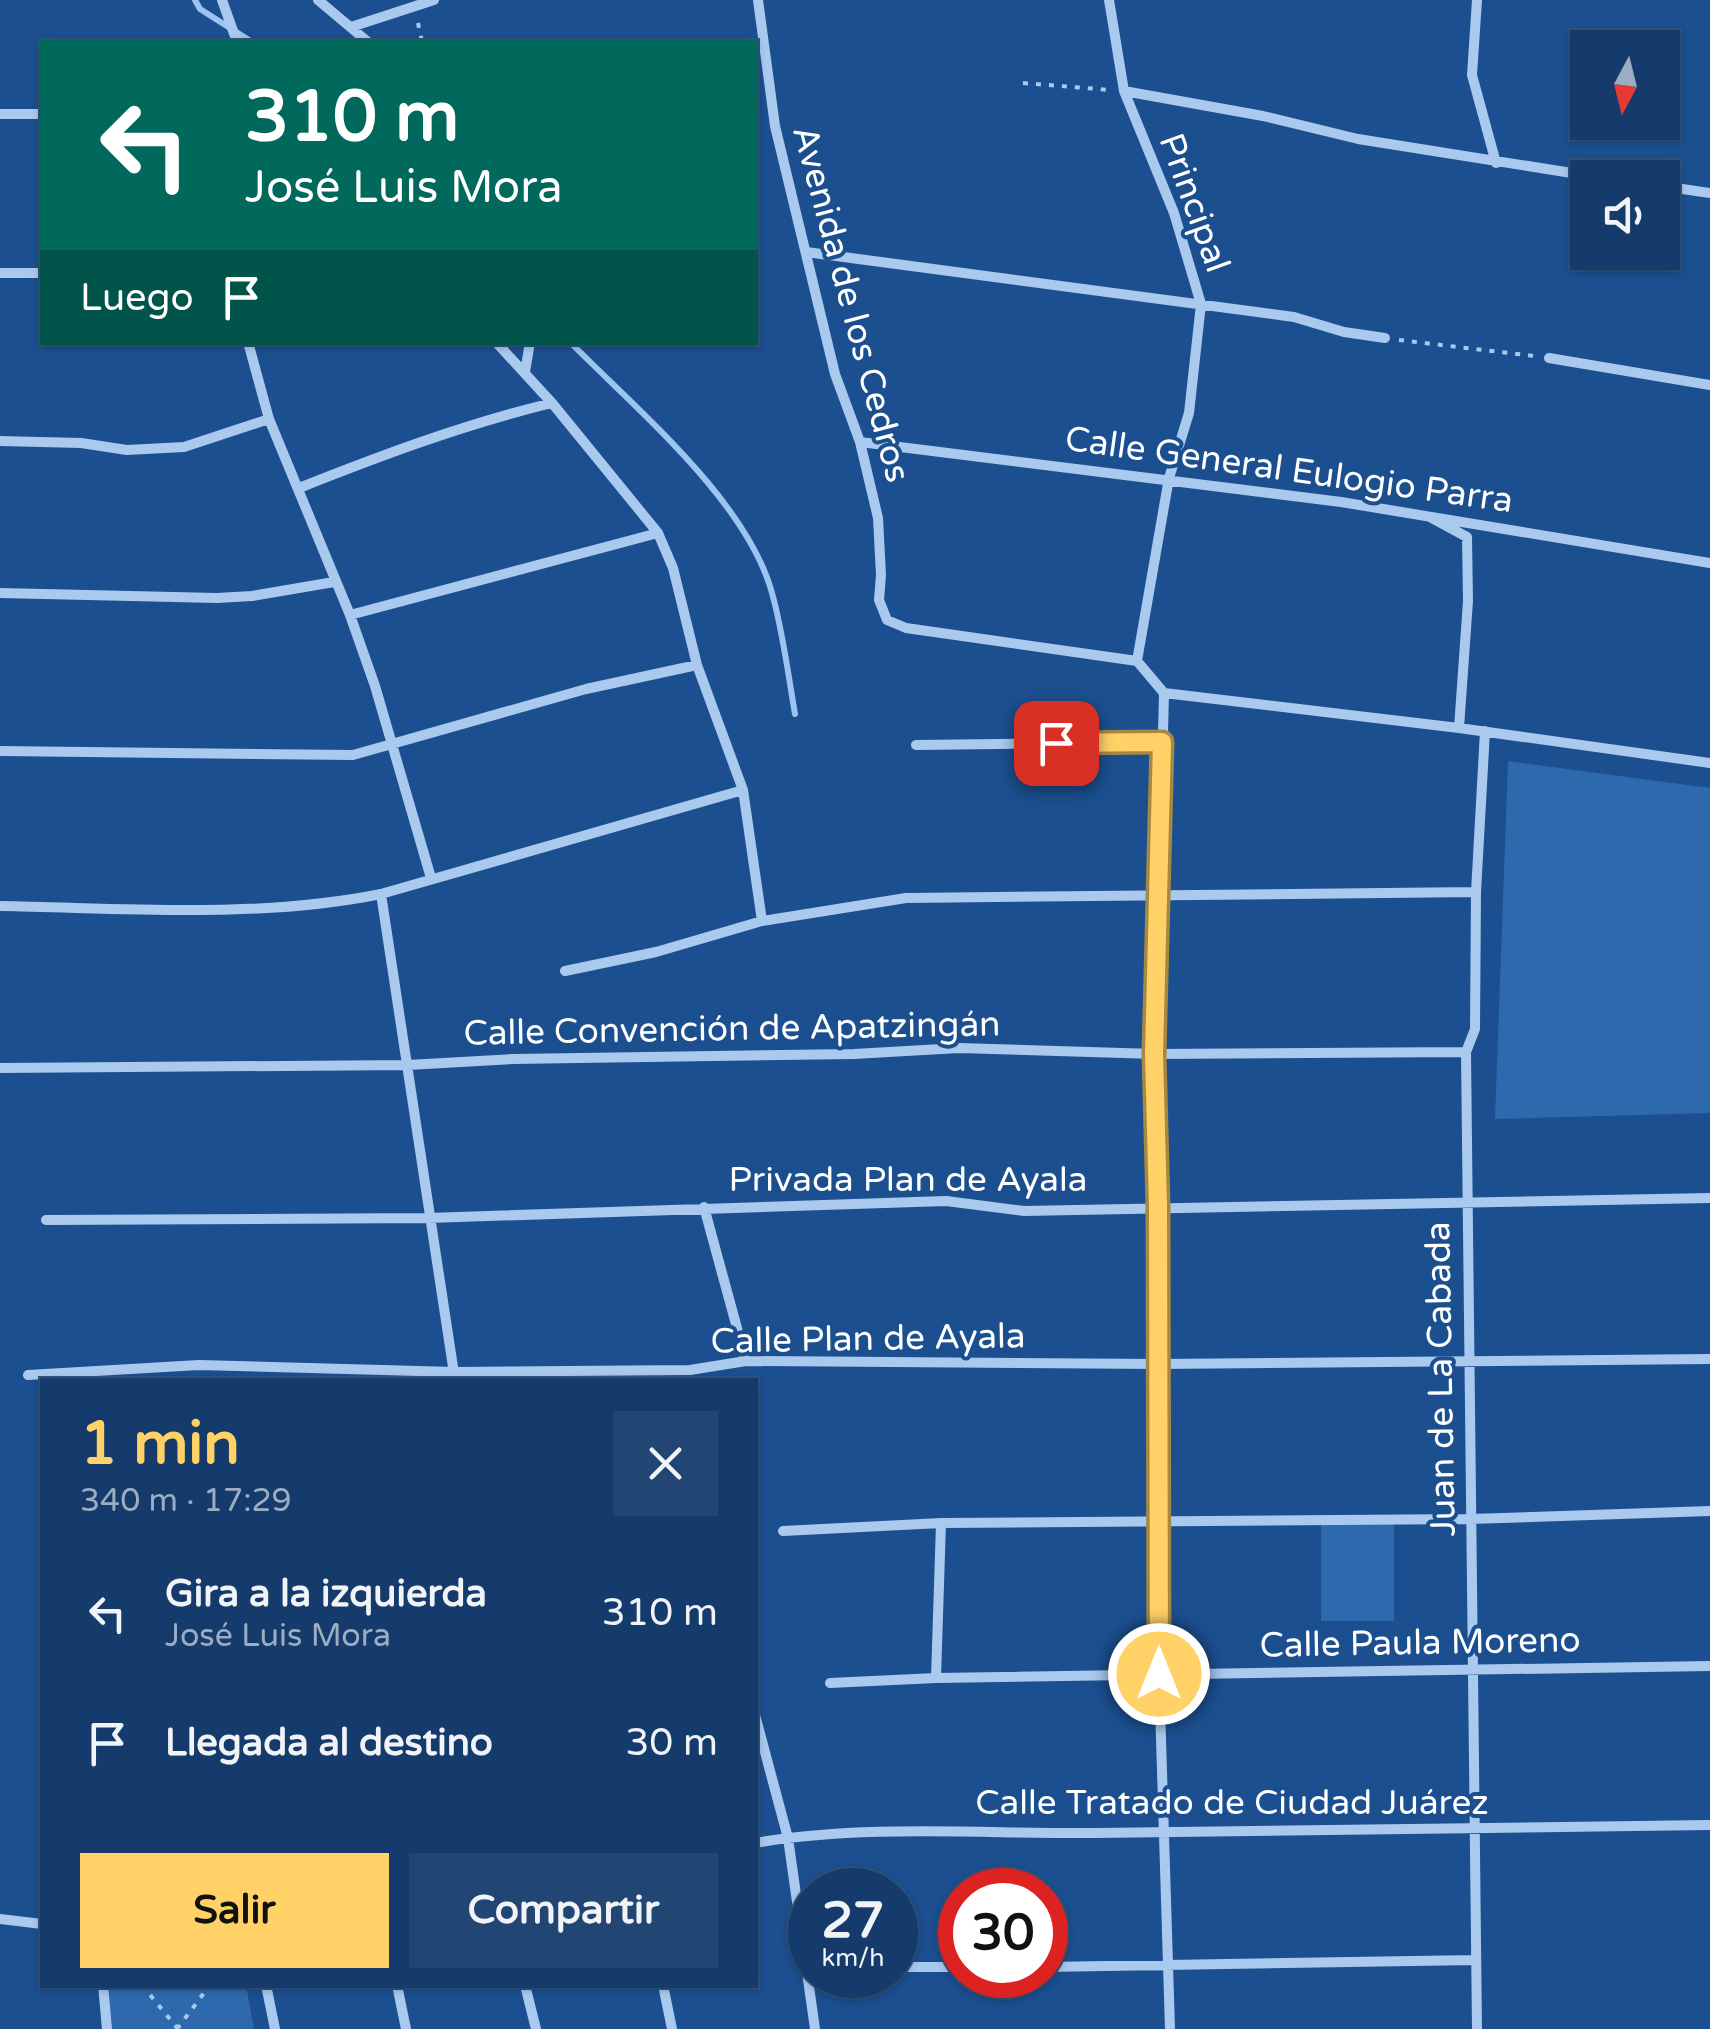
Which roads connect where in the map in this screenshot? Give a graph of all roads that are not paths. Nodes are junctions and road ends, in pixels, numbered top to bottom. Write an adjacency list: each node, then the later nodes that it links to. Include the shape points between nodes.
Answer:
1 (318, 0): 7 (street)
2 (434, 0): 7 (street)
3 (758, 0): 17 (street, Avenida de los Cedros, via 775,126)
4 (1109, 0): 10 (street, Principal)
5 (1477, 0): 13 (street, via 1472,74)
6 (223, 1): 8 (street)
7 (352, 28): 9 (street)
8 (237, 40)
9 (366, 40)
10 (1124, 91): 13 (street); 20 (street, Principal)
11 (0, 114): 12 (street)
12 (40, 114)
13 (1496, 163): 14 (street)
14 (1570, 173)
15 (1680, 188): 16 (street)
16 (1710, 192)
17 (806, 252): 20 (street); 31 (street, Avenida de los Cedros)
18 (0, 273): 19 (street)
19 (40, 273)
20 (1202, 304): 21 (street); 32 (street, Principal, via 1189,413)
21 (1385, 338)
22 (249, 345): 29 (street)
23 (499, 345): 26 (street)
24 (530, 345): 26 (street)
25 (1548, 358): 27 (street)
26 (525, 372): 28 (street)
27 (1710, 384)
28 (552, 404): 33 (street, via 479,422); 35 (street)
29 (270, 419): 30 (street, via 184,447); 33 (street)
30 (0, 441)
31 (860, 442): 32 (street, Calle General Eulogio Parra); 40 (street, Avenida de los Cedros, via 878,518 878,590 887,620)
32 (1169, 478): 34 (street, Calle General Eulogio Parra); 40 (street, Principal)
33 (298, 488): 37 (street)
34 (1424, 514): 36 (street, Calle General Eulogio Parra); 43 (street, via 1467,537)
35 (658, 533): 39 (street); 41 (street)
36 (1710, 563)
37 (334, 582): 38 (street, via 217,598); 39 (street)
38 (0, 593)
39 (350, 616): 47 (street)
40 (1136, 662): 42 (street)
41 (697, 665): 47 (street, via 586,688); 50 (street)
42 (1164, 693): 43 (street); 45 (street)
43 (1460, 728): 44 (street)
44 (1485, 731): 49 (street); 52 (street, Juan de La Cabada)
45 (1162, 742): 46 (street); 54 (street)
46 (916, 745)
47 (392, 746): 48 (street, via 318,757); 51 (street)
48 (0, 751)
49 (1710, 763)
50 (743, 790): 51 (street); 56 (street)
51 (431, 878): 53 (street)
52 (1476, 892): 54 (street); 58 (street, Juan de La Cabada, via 1475,1029)
53 (381, 894): 55 (street, via 295,908); 60 (street)
54 (1158, 898): 56 (street, via 906,898); 59 (street)
55 (0, 906)
56 (762, 921): 57 (street)
57 (565, 971)
58 (1466, 1052): 59 (street, Calle Convención de Apatzingán); 63 (street, Juan de La Cabada)
59 (1154, 1054): 60 (street, Calle Convención de Apatzingán, via 958,1048); 65 (street)
60 (408, 1065): 61 (street, Calle Convención de Apatzingán); 66 (street)
61 (0, 1068)
62 (1710, 1198): 63 (street, Privada Plan de Ayala)
63 (1467, 1200): 65 (street, Privada Plan de Ayala); 70 (street, Juan de La Cabada)
64 (704, 1207): 65 (street, Privada Plan de Ayala, via 946,1201 1024,1211); 66 (street, Privada Plan de Ayala); 69 (street)
65 (1158, 1207): 71 (street)
66 (428, 1218): 67 (street, Privada Plan de Ayala); 73 (street)
67 (46, 1220)
68 (1710, 1359): 70 (street, Calle Plan de Ayala)
69 (746, 1361): 71 (street, Calle Plan de Ayala); 73 (street, Calle Plan de Ayala, via 690,1370)
70 (1471, 1361): 71 (street, Calle Plan de Ayala); 75 (street, Juan de La Cabada)
71 (1159, 1364): 77 (street)
72 (28, 1375): 73 (street, Calle Plan de Ayala, via 200,1365)
73 (455, 1376)
74 (1710, 1511): 75 (street)
75 (1470, 1518): 77 (street); 80 (street, Juan de La Cabada)
76 (941, 1522): 77 (street); 78 (street); 82 (street)
77 (1160, 1522): 81 (street)
78 (783, 1531)
79 (1710, 1666): 80 (street, Calle Paula Moreno)
80 (1473, 1669): 81 (street, Calle Paula Moreno); 86 (street, Juan de La Cabada)
81 (1159, 1674): 82 (street, Calle Paula Moreno); 87 (street)
82 (936, 1678): 83 (street, Calle Paula Moreno)
83 (830, 1682)
84 (758, 1726): 88 (street)
85 (1710, 1826): 86 (street, Calle Tratado de Ciudad Juárez)
86 (1475, 1828): 87 (street, Calle Tratado de Ciudad Juárez); 92 (street, Juan de La Cabada)
87 (1164, 1832): 88 (street, Calle Tratado de Ciudad Juárez); 94 (street)
88 (788, 1838): 89 (street, Calle Tratado de Ciudad Juárez); 105 (street)
89 (758, 1843)
90 (0, 1919): 91 (street)
91 (40, 1924)
92 (1476, 1960): 94 (street); 107 (street, Juan de La Cabada)
93 (1068, 1966): 94 (street)
94 (1169, 1966): 106 (street)
95 (103, 1988): 100 (street)
96 (267, 1988): 101 (street)
97 (398, 1988): 102 (street)
98 (526, 1988): 103 (street)
99 (664, 1988): 104 (street)
100 (107, 2029)
101 (276, 2029)
102 (406, 2029)
103 (536, 2029)
104 (672, 2029)
105 (814, 2029)
106 (1170, 2029)
107 (1477, 2029)

